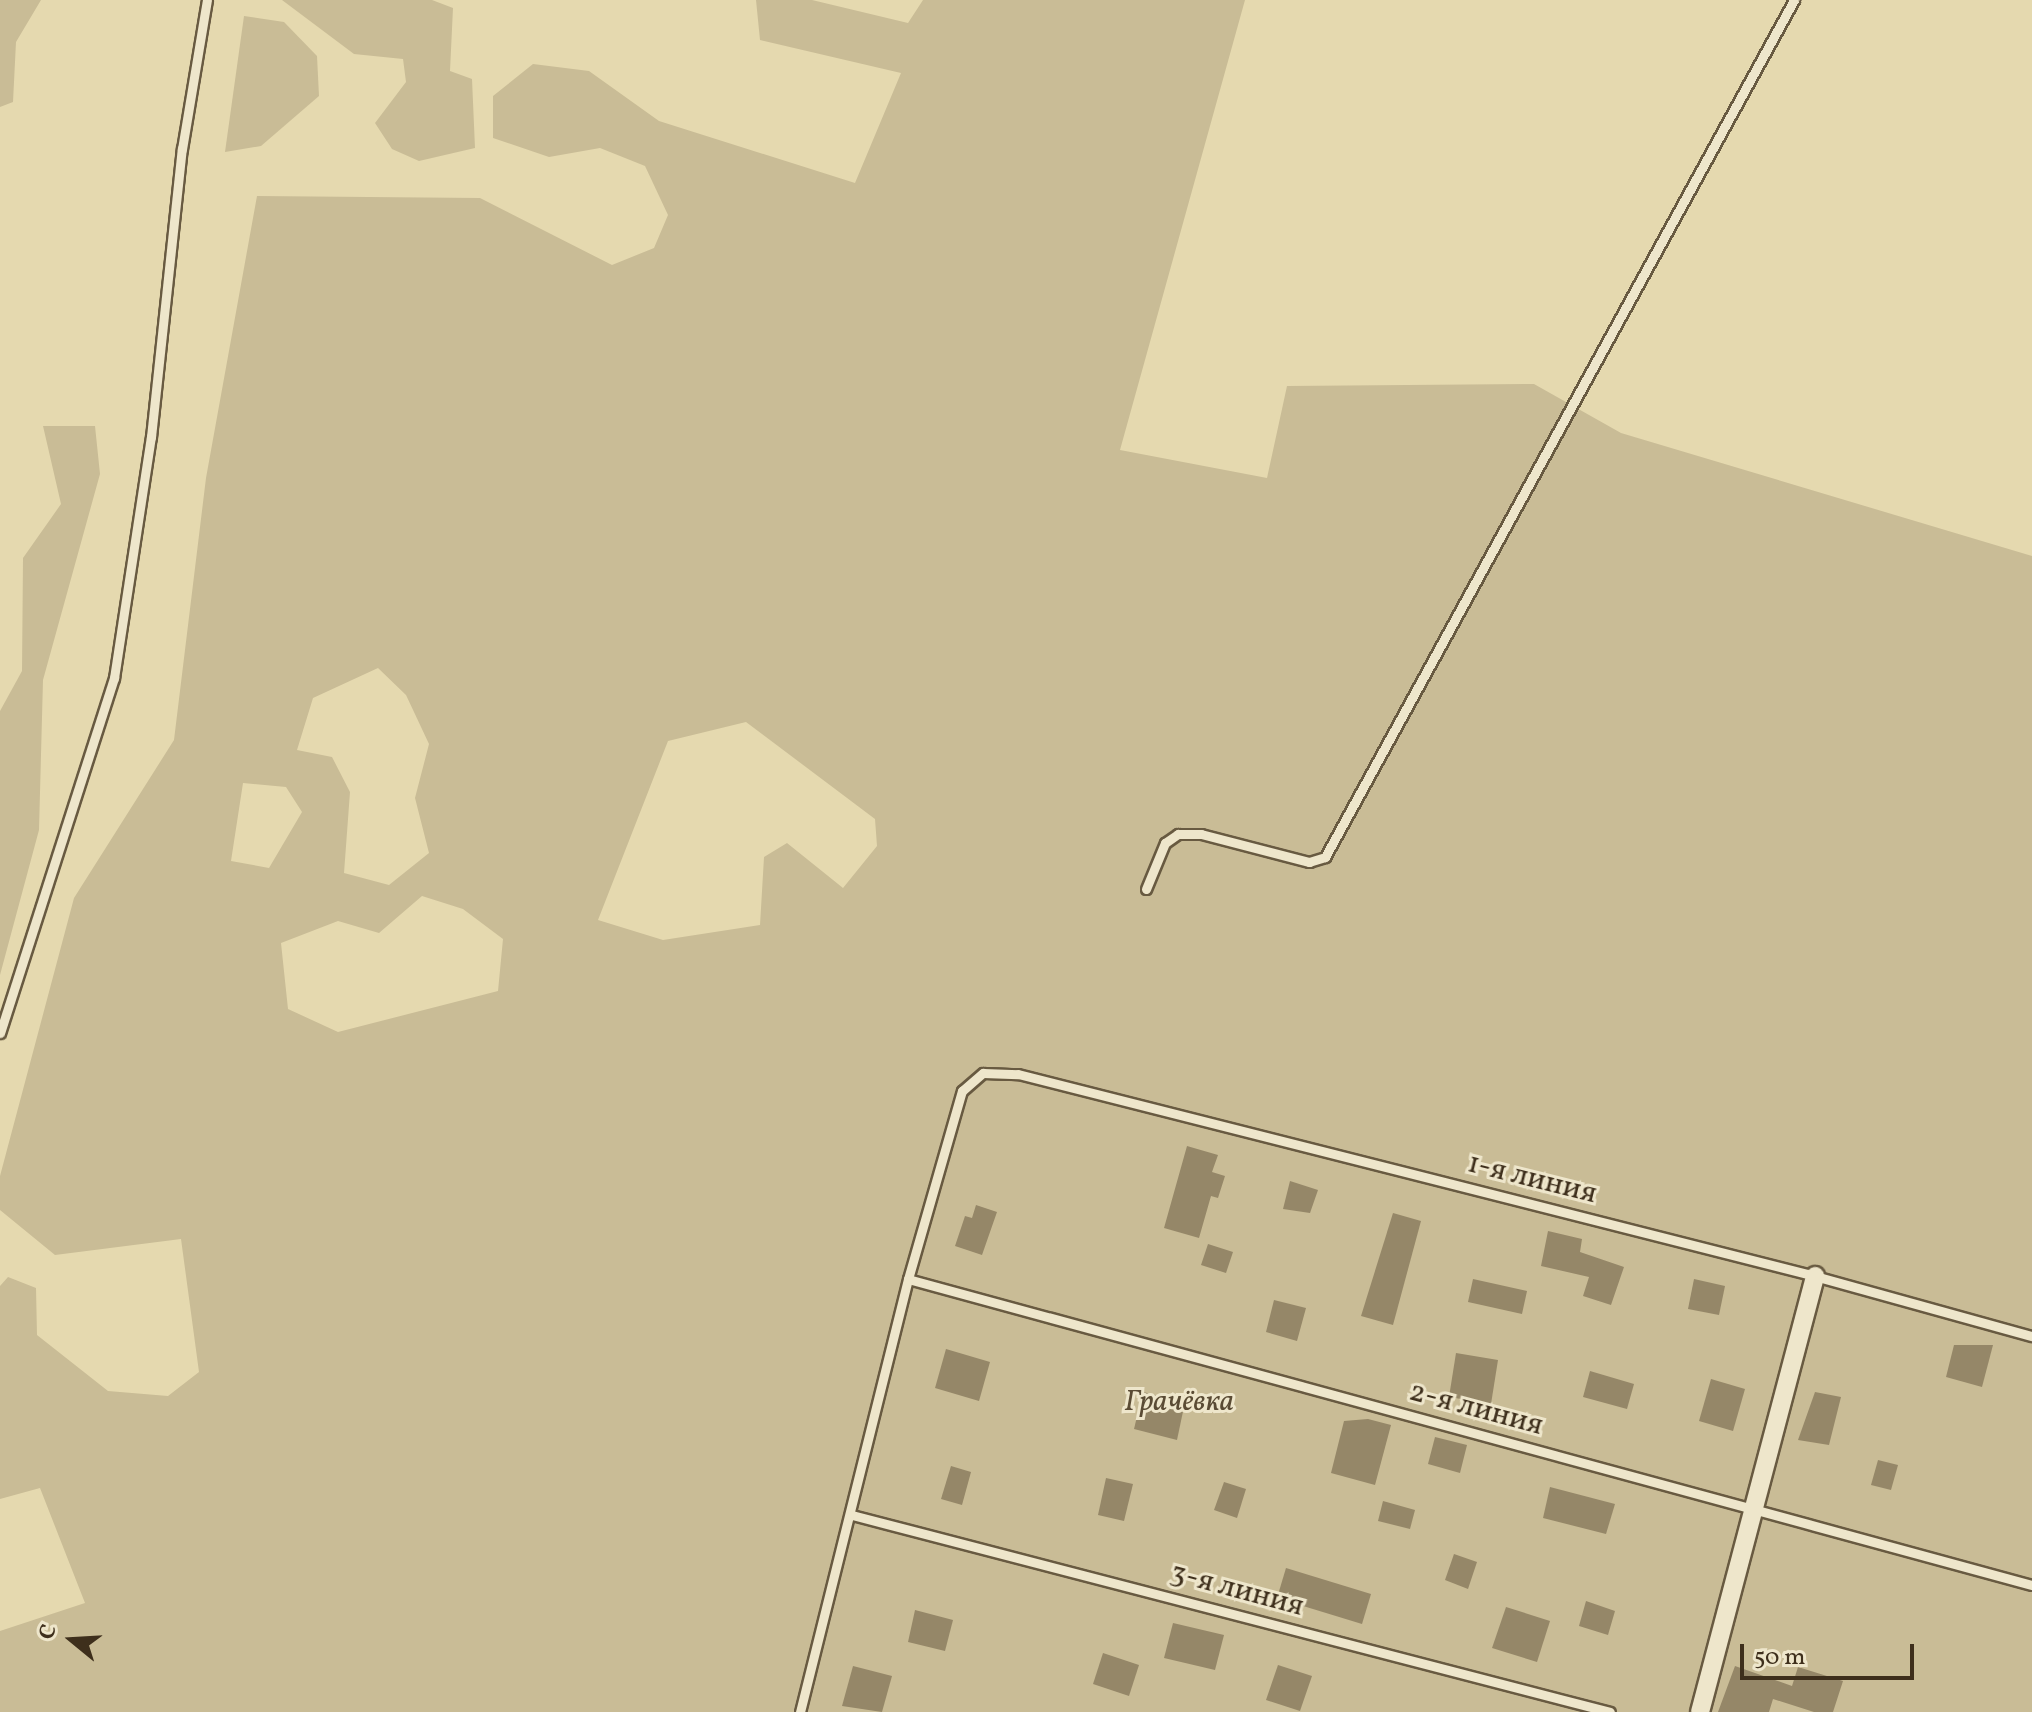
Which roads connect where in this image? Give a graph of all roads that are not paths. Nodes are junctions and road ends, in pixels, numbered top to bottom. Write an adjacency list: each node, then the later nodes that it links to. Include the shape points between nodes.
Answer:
1 (207, 0): 4 (lane, via 182,149 151,437 114,678)
2 (1794, 0): 3 (lane, via 1325,857 1309,862 1201,834 1178,834 1165,843)
3 (1146, 889)
4 (0, 1033)
5 (1815, 1276): 6 (lane, 1-я линия, via 1018,1074 983,1073 962,1091); 7 (lane, 1-я линия); 8 (street)
6 (908, 1279): 8 (lane, 2-я линия); 9 (lane, 1-я линия)
7 (2032, 1336)
8 (1755, 1510): 10 (lane, 2-я линия); 13 (street)
9 (852, 1515): 11 (lane, 1-я линия); 12 (lane, 3-я линия)
10 (2032, 1585)
11 (800, 1712)
12 (1610, 1712)
13 (1700, 1712)

